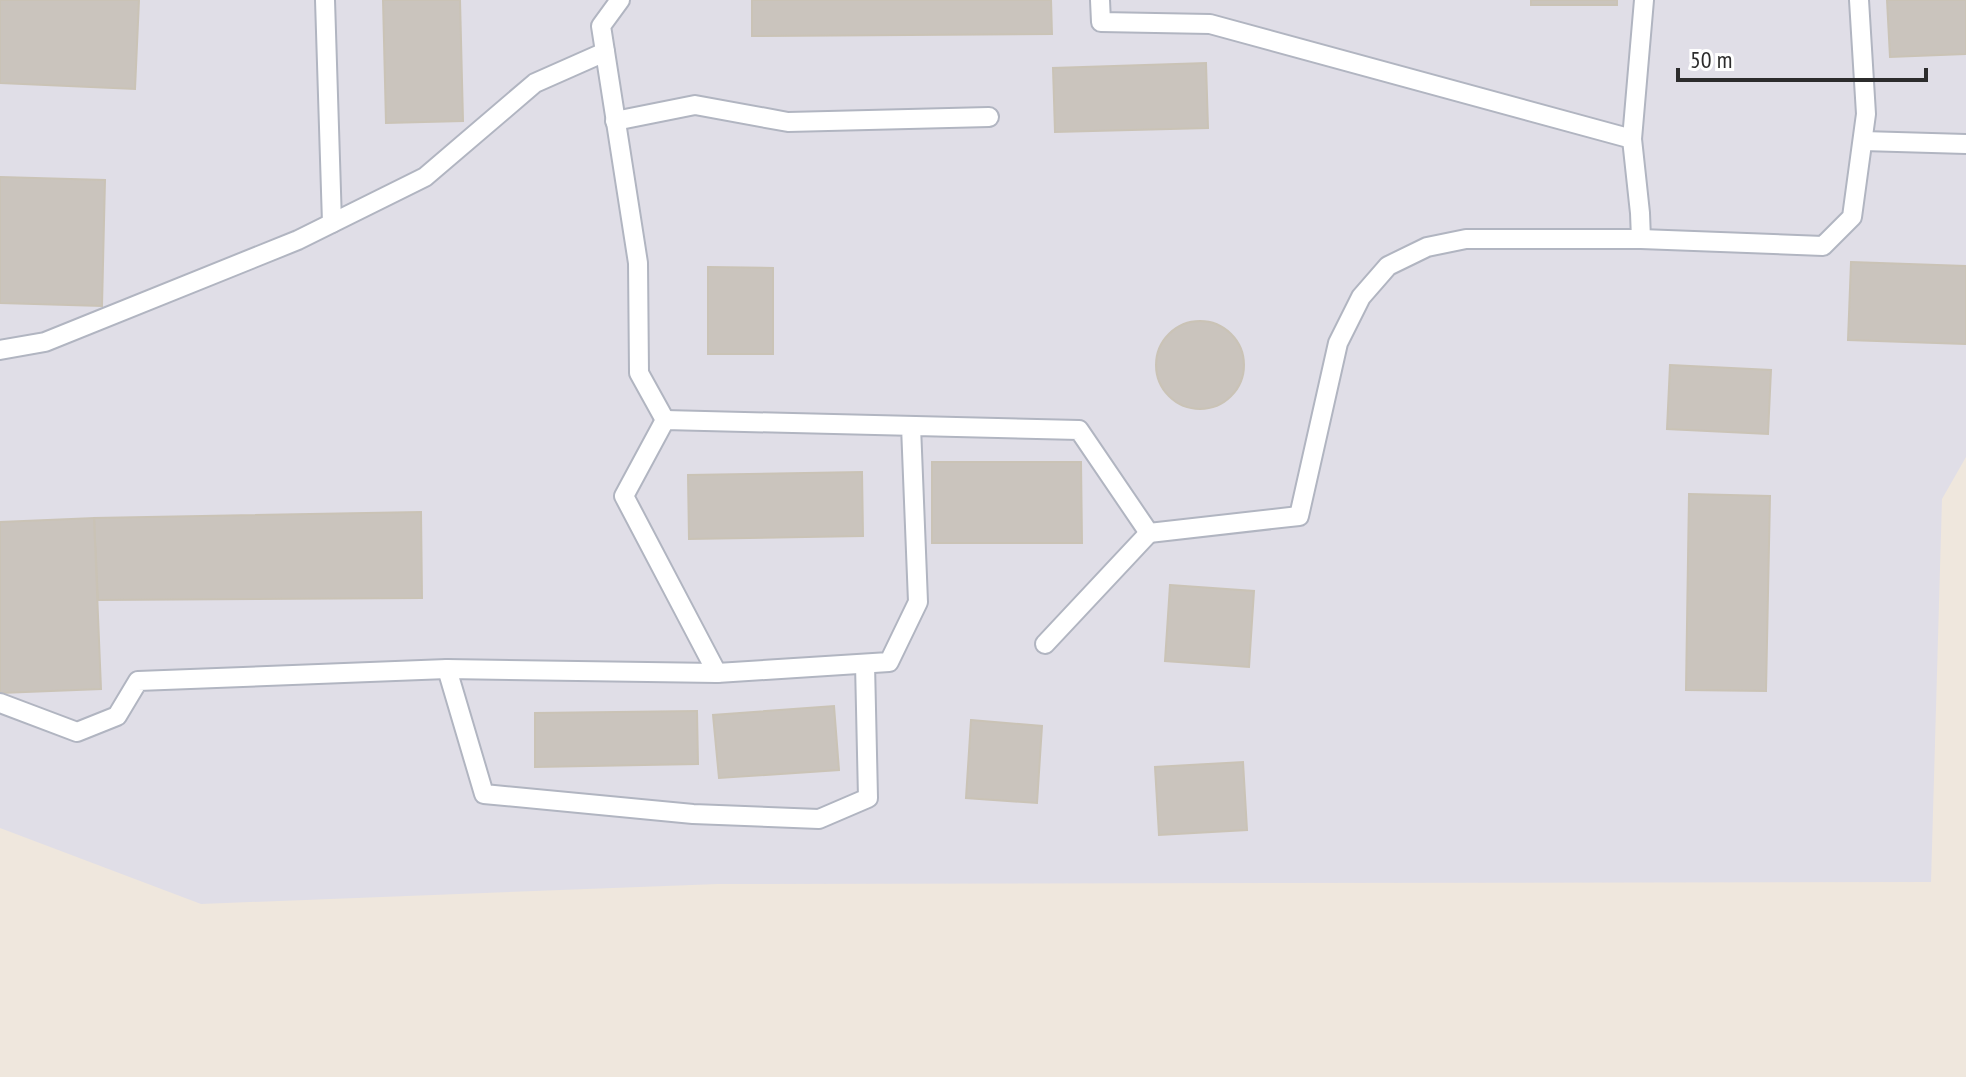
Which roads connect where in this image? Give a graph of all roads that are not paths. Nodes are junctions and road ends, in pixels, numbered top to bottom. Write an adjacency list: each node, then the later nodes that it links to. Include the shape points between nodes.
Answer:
1 (325, 0): 12 (lane)
2 (620, 0): 6 (lane, via 601,26)
3 (1100, 0): 9 (lane, via 1101,22 1210,24)
4 (1644, 0): 9 (lane)
5 (1859, 0): 10 (lane)
6 (605, 52): 8 (lane); 12 (lane, via 535,83 425,177)
7 (989, 117): 8 (lane, via 788,122 695,105)
8 (615, 121): 15 (lane, via 638,263 639,373)
9 (1632, 139): 13 (lane)
10 (1863, 141): 11 (lane); 13 (lane, via 1852,217 1823,246)
11 (1966, 144)
12 (332, 223): 14 (lane, via 45,342)
13 (1641, 239): 17 (lane, via 1466,239 1427,247 1388,266 1361,297 1338,343 1299,516)
14 (0, 350)
15 (665, 420): 16 (lane); 21 (lane, via 624,496)
16 (911, 426): 17 (lane, via 1079,430); 19 (lane, via 918,602 889,662)
17 (1149, 533): 18 (lane)
18 (1045, 644)
19 (865, 664): 20 (lane, via 868,798 819,819 693,814 484,794); 21 (lane)
20 (447, 669): 21 (lane); 22 (lane, via 138,681 117,716 77,732)
21 (717, 673)
22 (0, 703)

